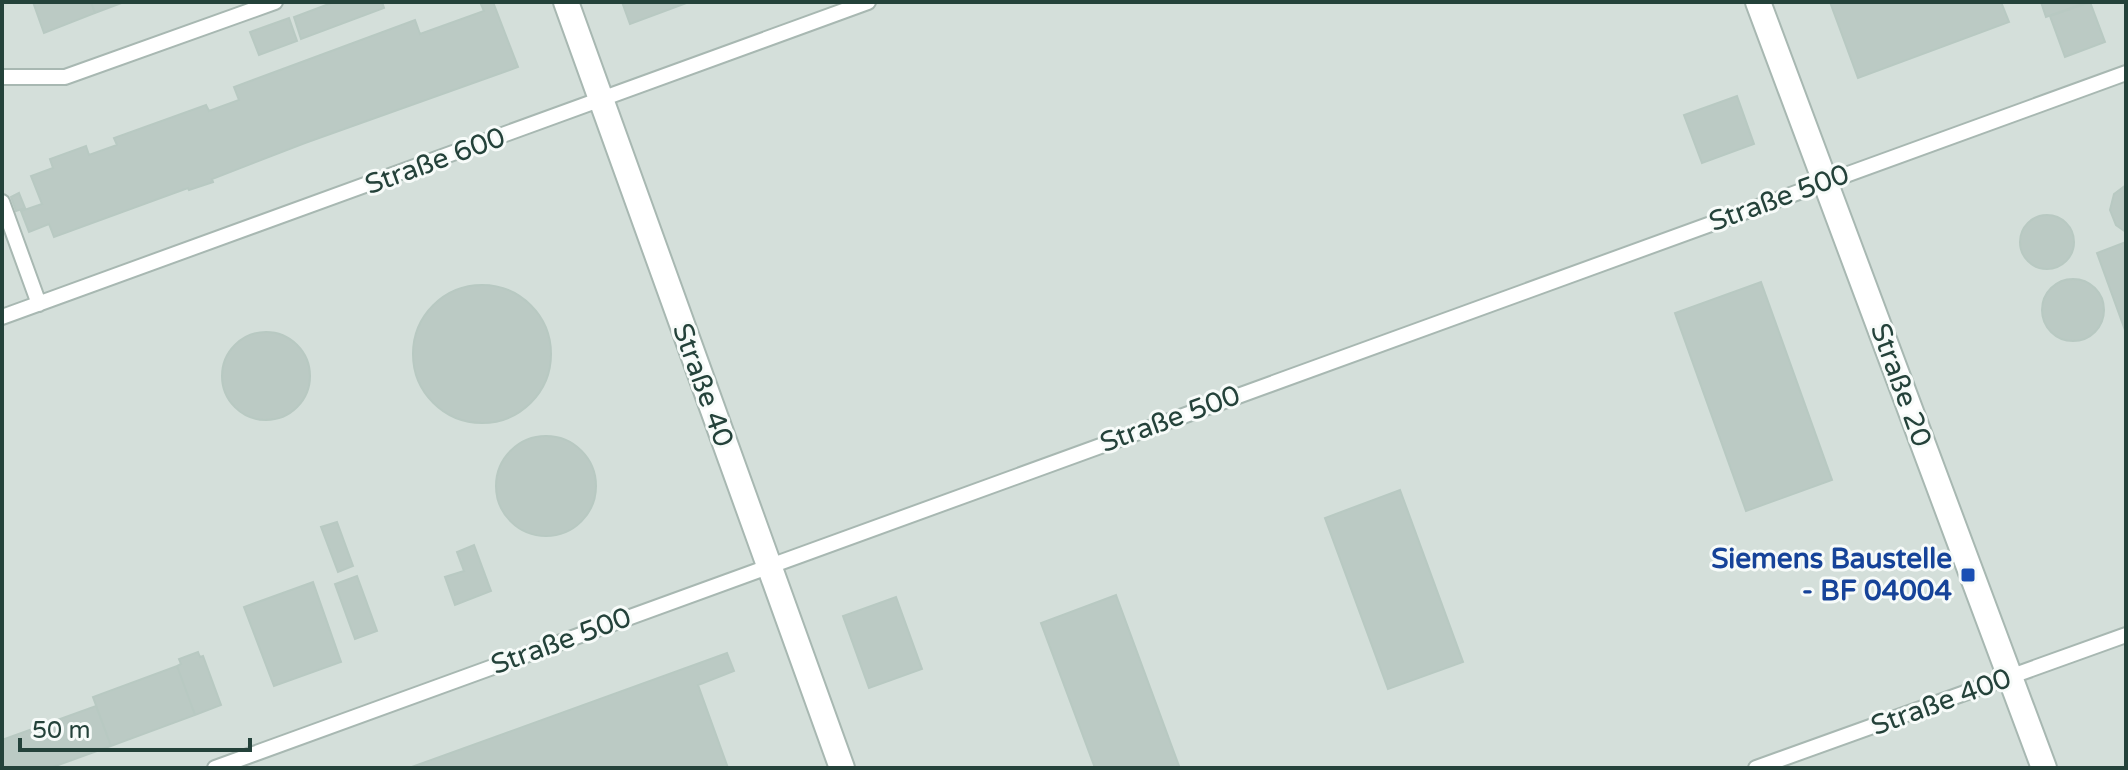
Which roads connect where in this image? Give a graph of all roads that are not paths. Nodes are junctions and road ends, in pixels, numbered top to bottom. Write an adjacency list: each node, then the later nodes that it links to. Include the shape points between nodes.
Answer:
1 (275, 2): 6 (lane, via 65,77)
2 (566, 2): 7 (street, Straße 40)
3 (868, 2): 7 (lane, Straße 600)
4 (1758, 2): 8 (street, Straße 20)
5 (2126, 73): 8 (lane, Straße 500)
6 (2, 77)
7 (601, 100): 10 (lane, Straße 600); 12 (street, Straße 40)
8 (1825, 181): 12 (lane, Straße 500); 14 (street, Straße 20)
9 (2, 202): 10 (lane)
10 (39, 304): 11 (lane, Straße 600)
11 (2, 317)
12 (768, 566): 15 (lane, Straße 500); 16 (street, Straße 40)
13 (2126, 635): 14 (lane, Straße 400)
14 (2010, 678): 17 (lane, Straße 400); 18 (street, Straße 20)
15 (215, 768)
16 (842, 768)
17 (1756, 768)
18 (2044, 768)

